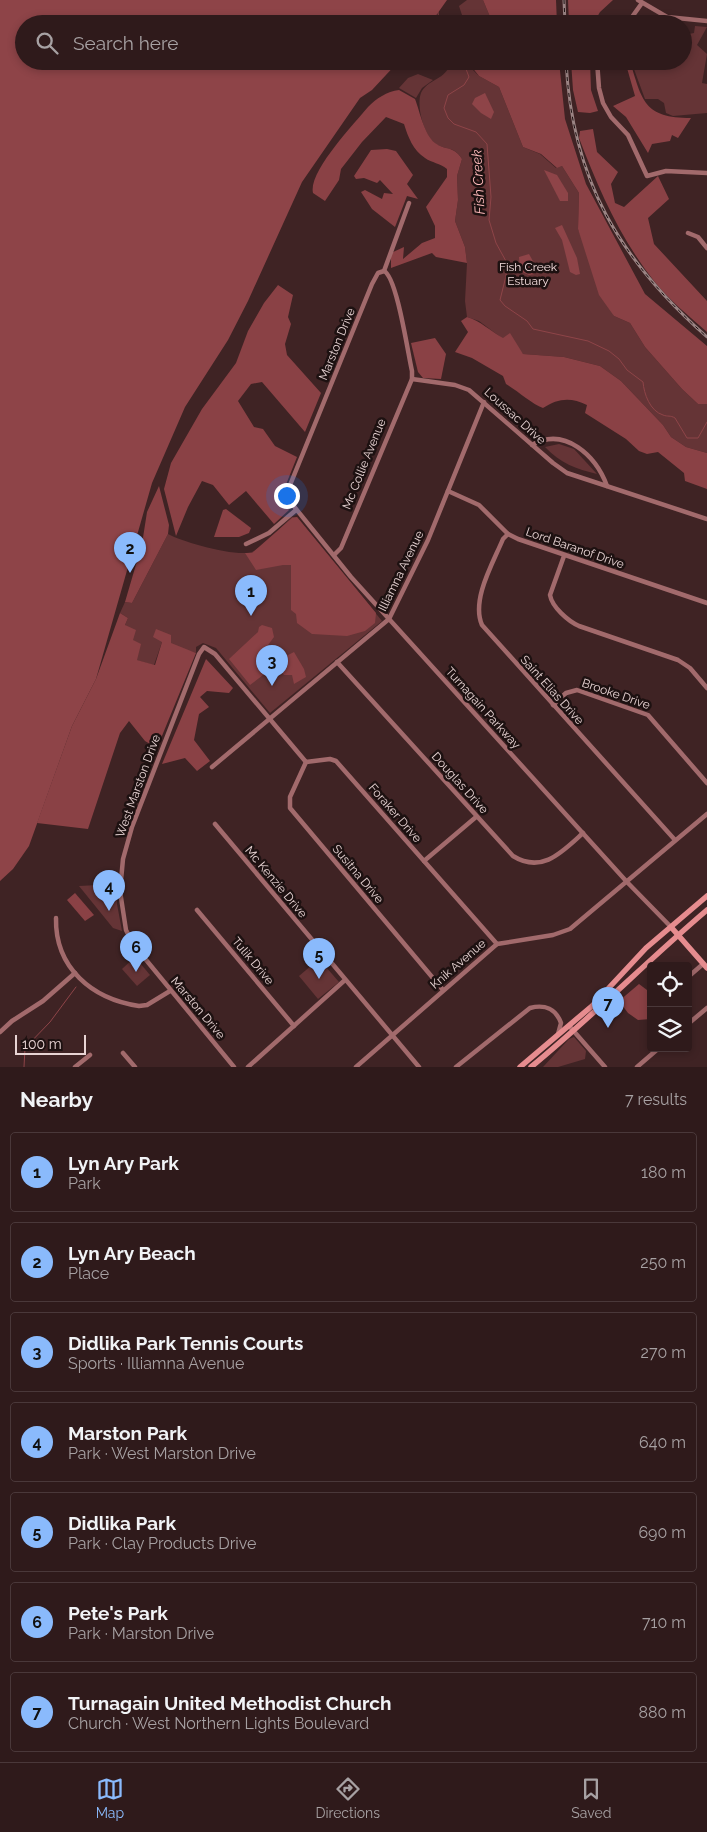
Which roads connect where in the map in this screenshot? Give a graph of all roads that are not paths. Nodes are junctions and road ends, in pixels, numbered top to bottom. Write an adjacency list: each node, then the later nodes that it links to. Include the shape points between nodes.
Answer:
1 (640, 2): 2 (street); 3 (street)
2 (632, 15)
3 (664, 15)
4 (692, 20): 5 (street)
5 (707, 22)
6 (597, 70): 7 (street, via 603,103 611,118 628,135 648,176 666,171)
7 (707, 173)
8 (409, 203): 11 (street, Marston Drive)
9 (688, 233): 10 (street, via 698,237)
10 (707, 248)
11 (384, 271): 12 (street, via 390,276 400,313); 17 (street, Marston Drive, via 378,273 372,284)
12 (412, 379): 13 (street, Loussac Drive, via 461,387); 22 (street, Mc Collie Avenue, via 341,548)
13 (484, 402): 14 (street, Loussac Drive); 16 (street, Illiamna Avenue)
14 (532, 445): 15 (street, Loussac Drive, via 567,472); 15 (street, via 546,440 574,443 601,472)
15 (607, 486): 19 (street, Loussac Drive)
16 (448, 491): 20 (street, Lord Baranof Drive, via 479,505); 25 (street, Illiamna Avenue)
17 (288, 496): 18 (street, Turnagain Parkway)
18 (296, 510): 21 (street, via 269,533); 22 (street, Turnagain Parkway)
19 (707, 519)
20 (508, 534): 23 (street, Lord Baranof Drive); 28 (street, Saint Elias Drive, via 503,539 480,599 478,615 485,630)
21 (246, 544)
22 (334, 555): 25 (street, Turnagain Parkway)
23 (564, 556): 24 (street, Lord Baranof Drive); 27 (street, via 550,598 568,620 678,660 690,668)
24 (707, 603)
25 (389, 619): 26 (street, Illiamna Avenue); 36 (street, Turnagain Parkway)
26 (337, 662): 29 (street, Illiamna Avenue); 34 (street, Douglas Drive)
27 (707, 688)
28 (552, 705): 32 (street, Brooke Drive, via 566,693 577,690 644,713 656,722); 37 (street, Saint Elias Drive)
29 (270, 719): 30 (street); 31 (street, Illiamna Avenue); 47 (street, West Marston Drive, via 215,654 204,647 132,827 123,859 120,891 126,930)
30 (306, 762): 38 (street, Foraker Drive, via 336,761); 52 (street, Susitna Drive, via 290,797 290,808)
31 (212, 767)
32 (707, 783)
33 (707, 814): 37 (street, Knik Avenue)
34 (476, 817): 36 (street, Douglas Drive, via 513,856 529,863 552,860); 38 (street)
35 (215, 824): 51 (street, Mc Kenzie Drive)
36 (583, 833): 39 (street, Turnagain Parkway)
37 (676, 840): 39 (street, Knik Avenue)
38 (424, 861): 46 (street, Foraker Drive)
39 (627, 882): 44 (street, Turnagain Parkway); 46 (street, Knik Avenue, via 565,932)
40 (707, 896): 44 (street)
41 (197, 910): 56 (street, Tulik Drive)
42 (707, 910): 45 (street)
43 (56, 918): 49 (street, via 58,946)
44 (671, 926): 45 (street); 57 (street)
45 (678, 935): 48 (street); 58 (street)
46 (497, 944): 52 (street, Knik Avenue)
47 (146, 962): 53 (street, Marston Drive)
48 (705, 966): 50 (street)
49 (75, 973): 53 (street, via 90,989 135,1006 147,1005); 59 (street)
50 (692, 974)
51 (345, 980): 56 (street); 60 (street, Mc Kenzie Drive)
52 (443, 990): 60 (street, Knik Avenue)
53 (170, 991): 68 (street, Marston Drive)
54 (707, 1008): 55 (street)
55 (692, 1021)
56 (294, 1026): 69 (street)
57 (569, 1026): 58 (street); 61 (street)
58 (574, 1031): 73 (street); 74 (street)
59 (0, 1032)
60 (391, 1034): 65 (street, Mc Kenzie Drive); 70 (street, Knik Avenue)
61 (557, 1036): 71 (street, via 561,1024 551,1009 530,1008); 72 (street)
62 (655, 1052): 75 (street)
63 (123, 1053): 67 (street)
64 (90, 1055): 66 (street)
65 (416, 1066)
66 (75, 1067)
67 (135, 1067)
68 (234, 1067)
69 (248, 1067)
70 (356, 1067)
71 (456, 1067)
72 (520, 1067)
73 (531, 1067)
74 (605, 1067)
75 (637, 1067)

